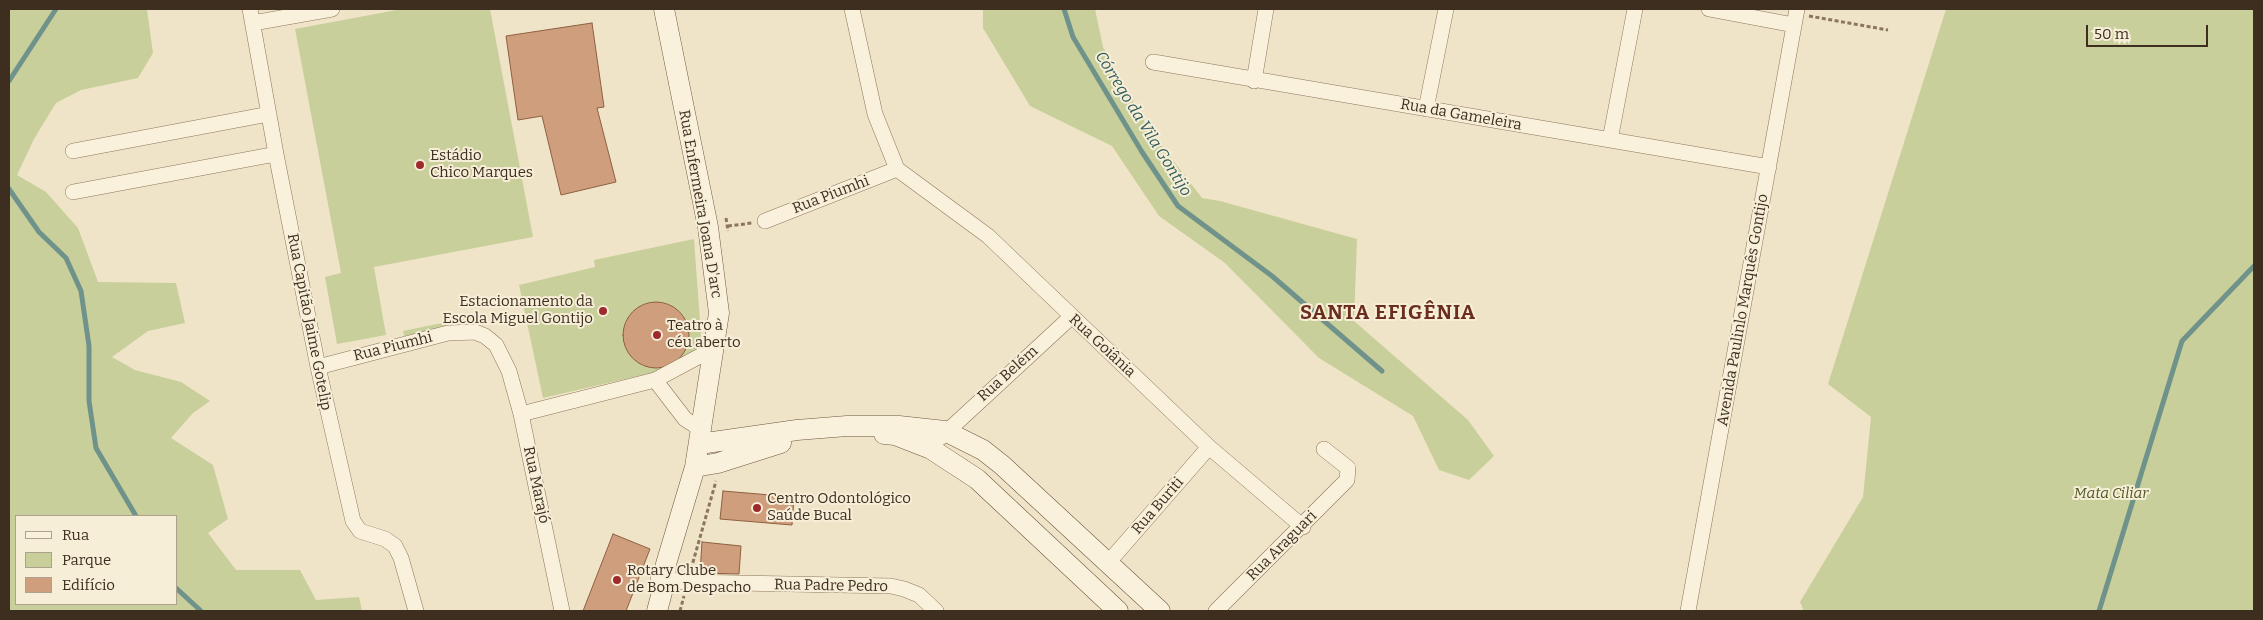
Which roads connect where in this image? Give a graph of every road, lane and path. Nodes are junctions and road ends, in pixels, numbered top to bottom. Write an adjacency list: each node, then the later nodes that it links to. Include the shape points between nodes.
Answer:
1 (332, 9): 8 (street)
2 (664, 9): 24 (main road, Rua Enfermeira Joana D'arc, via 708,227 717,289 719,313)
3 (852, 9): 19 (street, via 875,114)
4 (1266, 9): 12 (street)
5 (1446, 9): 13 (street)
6 (1635, 9): 15 (street)
7 (1709, 9): 9 (street)
8 (252, 16): 14 (street, Rua Capitão Jaime Gotelip)
9 (1796, 16): 10 (path); 18 (street, Avenida Paulinlo Marquês Gontijo)
10 (1888, 30)
11 (1153, 62): 12 (street, Rua da Gameleira)
12 (1254, 81): 13 (street, Rua da Gameleira)
13 (1426, 110): 15 (street, Rua da Gameleira)
14 (269, 114): 16 (street); 17 (street, Rua Capitão Jaime Gotelip)
15 (1610, 140): 18 (street, Rua da Gameleira)
16 (73, 151)
17 (276, 154): 20 (street); 25 (street, Rua Capitão Jaime Gotelip)
18 (1768, 167): 50 (street, Avenida Paulinlo Marquês Gontijo)
19 (897, 169): 21 (street, Rua Piumhi); 23 (street, Rua Goiânia, via 988,236)
20 (73, 192)
21 (765, 221): 22 (path)
22 (728, 226)
23 (1070, 317): 30 (street, Rua Belém); 32 (street, Rua Goiânia)
24 (713, 349): 27 (street); 31 (main road, Rua Enfermeira Joana D'arc)
25 (318, 367): 26 (street, Rua Piumhi, via 448,333 475,332 496,345); 41 (street, Rua Capitão Jaime Gotelip, via 354,521 360,531 395,546)
26 (509, 371): 28 (street, Rua Marajó)
27 (655, 380): 28 (street); 31 (street)
28 (521, 414): 42 (street, Rua Marajó)
29 (873, 429): 30 (main road); 31 (main road, via 797,430); 33 (main road); 35 (main road, via 796,438)
30 (945, 431): 33 (street, Rua Belém); 38 (main road, via 983,450 1002,465)
31 (700, 437): 36 (main road, Rua Enfermeira Joana D'arc)
32 (1209, 447): 37 (street, Rua Goiânia); 38 (street, Rua Buriti)
33 (931, 449): 47 (main road, via 976,479)
34 (1324, 449): 37 (street, Rua Araguari, via 1348,468 1348,480)
35 (718, 463): 36 (main road); 40 (path, via 714,491)
36 (695, 467): 39 (main road, Rua Enfermeira Joana D'arc)
37 (1303, 527): 49 (street, Rua Araguari)
38 (1107, 564): 48 (main road)
39 (663, 575): 40 (street, Rua Padre Pedro); 43 (main road, Rua Enfermeira Joana D'arc); 44 (main road, Rua Enfermeira Joana D'arc)
40 (687, 582): 45 (path); 46 (street, Rua Padre Pedro, via 891,586 919,595)
41 (416, 608)
42 (563, 608)
43 (644, 611)
44 (657, 611)
45 (680, 611)
46 (936, 611)
47 (1118, 611)
48 (1160, 611)
49 (1216, 611)
50 (1688, 611)

